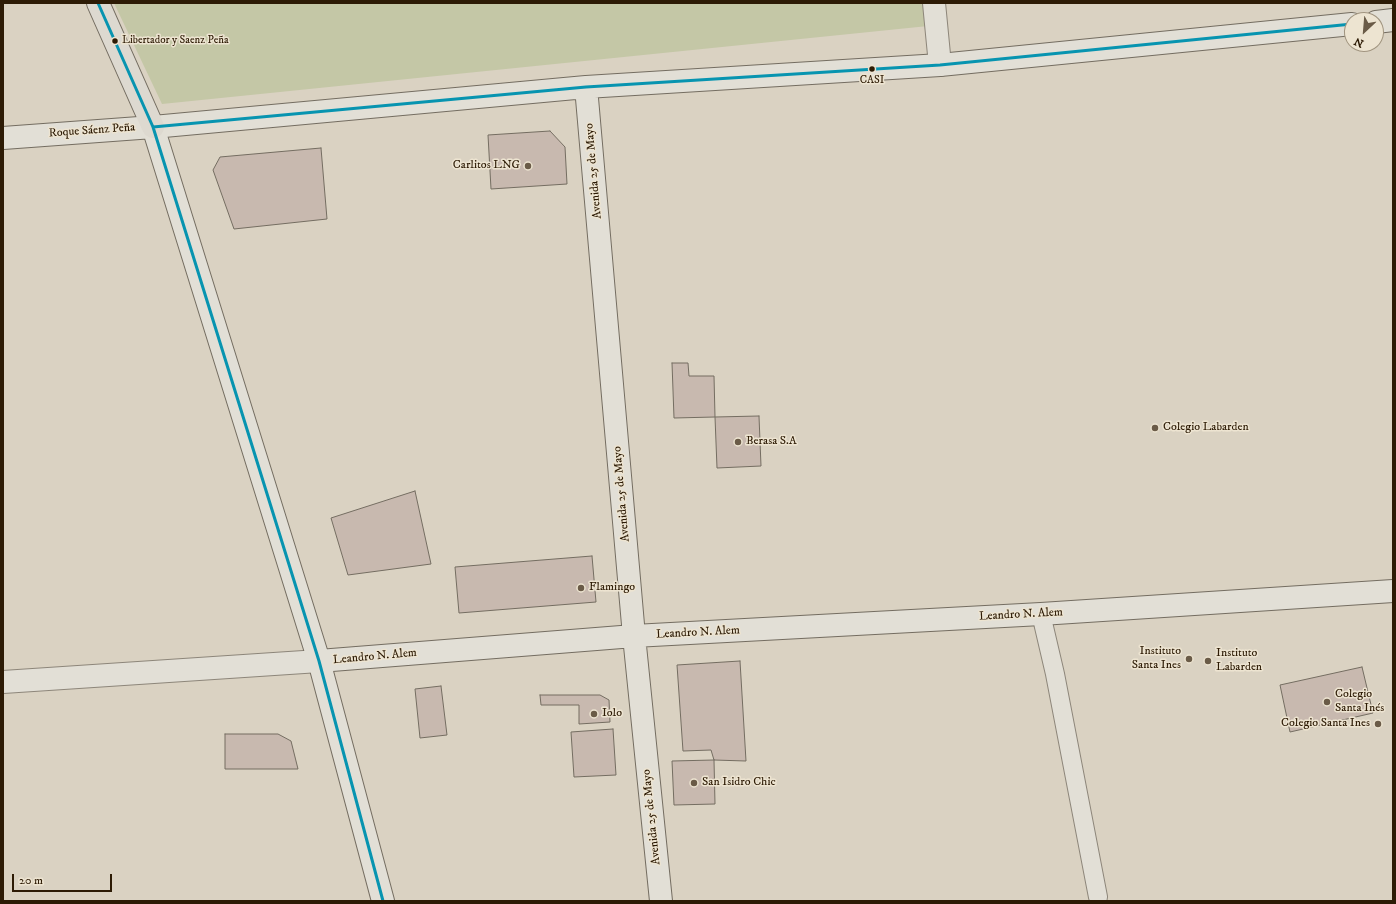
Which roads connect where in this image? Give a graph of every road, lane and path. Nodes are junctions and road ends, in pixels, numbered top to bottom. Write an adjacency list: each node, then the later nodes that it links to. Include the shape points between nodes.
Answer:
1 (98, 3): 6 (main road)
2 (934, 3): 4 (main road)
3 (1344, 25): 4 (main road, Roque Sáenz Peña)
4 (940, 65): 5 (main road, Roque Sáenz Peña)
5 (586, 87): 6 (main road, Roque Sáenz Peña); 10 (main road, Avenida 25 de Mayo)
6 (153, 127): 7 (main road, Roque Sáenz Peña); 11 (main road)
7 (3, 138)
8 (1393, 591): 9 (main road, Leandro N. Alem)
9 (1041, 614): 10 (main road, Leandro N. Alem); 13 (lane)
10 (634, 636): 11 (main road, Leandro N. Alem); 15 (main road, Avenida 25 de Mayo)
11 (319, 662): 12 (main road, Leandro N. Alem); 14 (main road)
12 (3, 682)
13 (1098, 897)
14 (383, 901)
15 (661, 901)

